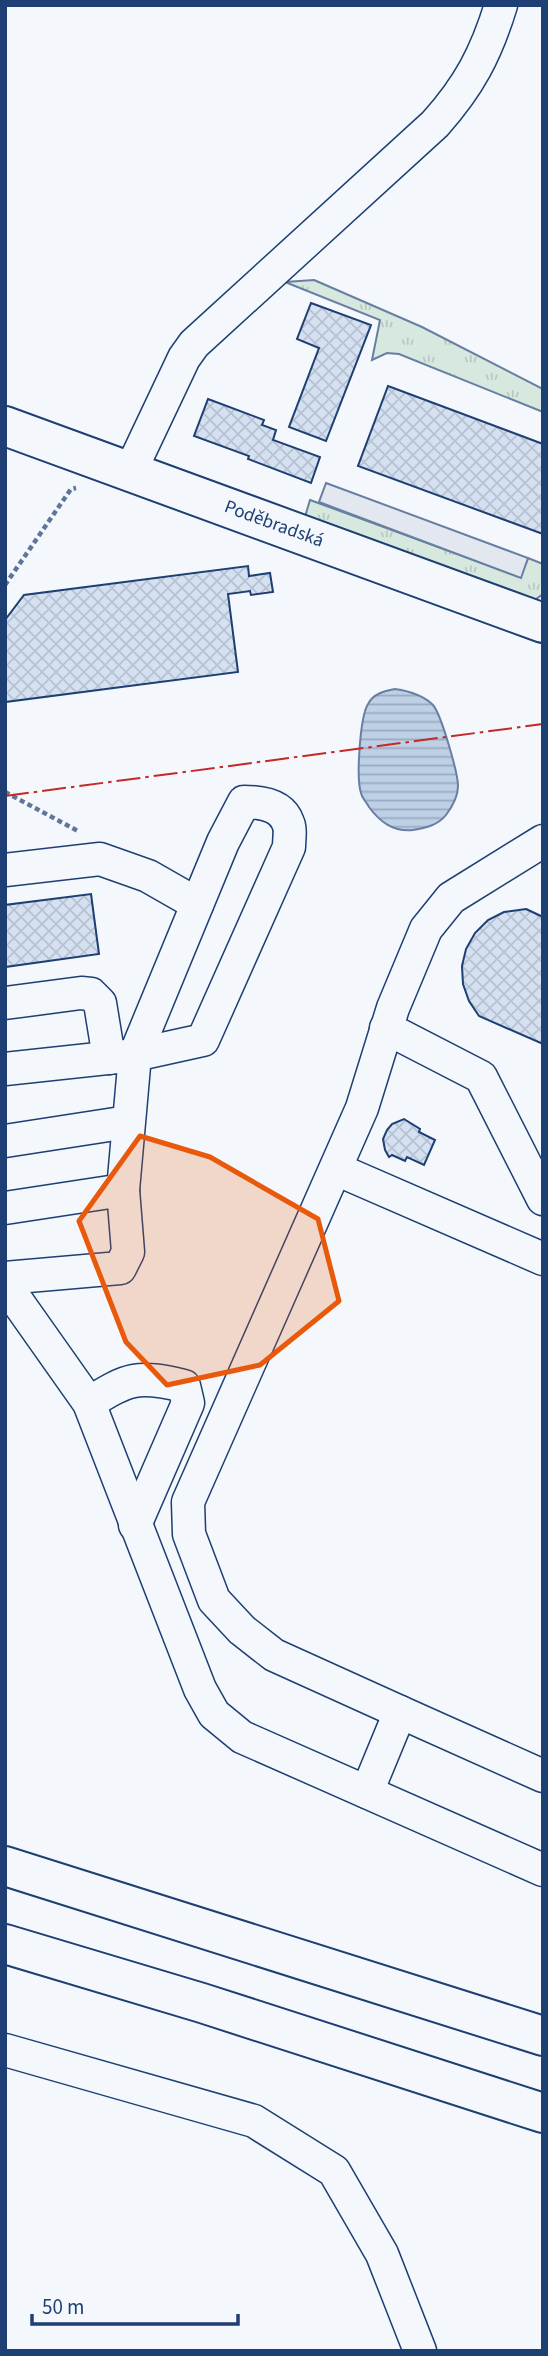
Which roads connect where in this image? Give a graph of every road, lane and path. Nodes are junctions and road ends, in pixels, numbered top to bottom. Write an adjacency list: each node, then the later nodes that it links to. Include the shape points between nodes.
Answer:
1 (501, 5): 3 (lane, via 477,69 435,124 194,344)
2 (5, 426): 3 (main road, Poděbradská)
3 (130, 472): 6 (main road, Poděbradská)
4 (83, 486): 5 (path, via 71,489)
5 (5, 586)
6 (543, 623)
7 (5, 792): 9 (path, via 81,832)
8 (543, 841): 13 (lane, via 451,898 426,929)
9 (100, 859): 10 (lane); 11 (lane, via 148,876)
10 (5, 870)
11 (197, 904): 14 (lane); 14 (lane, via 244,802 279,810 289,824 289,847 203,1040)
12 (5, 1003): 14 (lane, via 91,994 100,1003)
13 (386, 1028): 18 (lane, via 362,1108); 20 (lane, via 481,1077)
14 (122, 1057): 15 (lane); 16 (lane)
15 (5, 1069)
16 (128, 1122): 17 (lane); 19 (lane)
17 (5, 1140)
18 (336, 1169): 22 (lane); 27 (lane, via 188,1502 189,1534 214,1600 242,1630 274,1655)
19 (123, 1190): 21 (lane); 23 (lane, via 128,1252 120,1268)
20 (543, 1199)
21 (5, 1208)
22 (543, 1259)
23 (5, 1278)
24 (5, 1284): 25 (lane)
25 (89, 1403): 26 (lane); 26 (lane, via 120,1384 151,1379 184,1387 188,1403)
26 (135, 1525): 29 (lane, via 214,1714 242,1737)
27 (400, 1712): 28 (lane); 29 (lane)
28 (543, 1776)
29 (367, 1792): 31 (lane)
30 (5, 1866): 33 (main road)
31 (543, 1870)
32 (5, 1944): 35 (main road)
33 (543, 2036)
34 (5, 2050): 36 (lane, via 254,2121 334,2171 382,2254)
35 (543, 2113)
36 (420, 2351)

